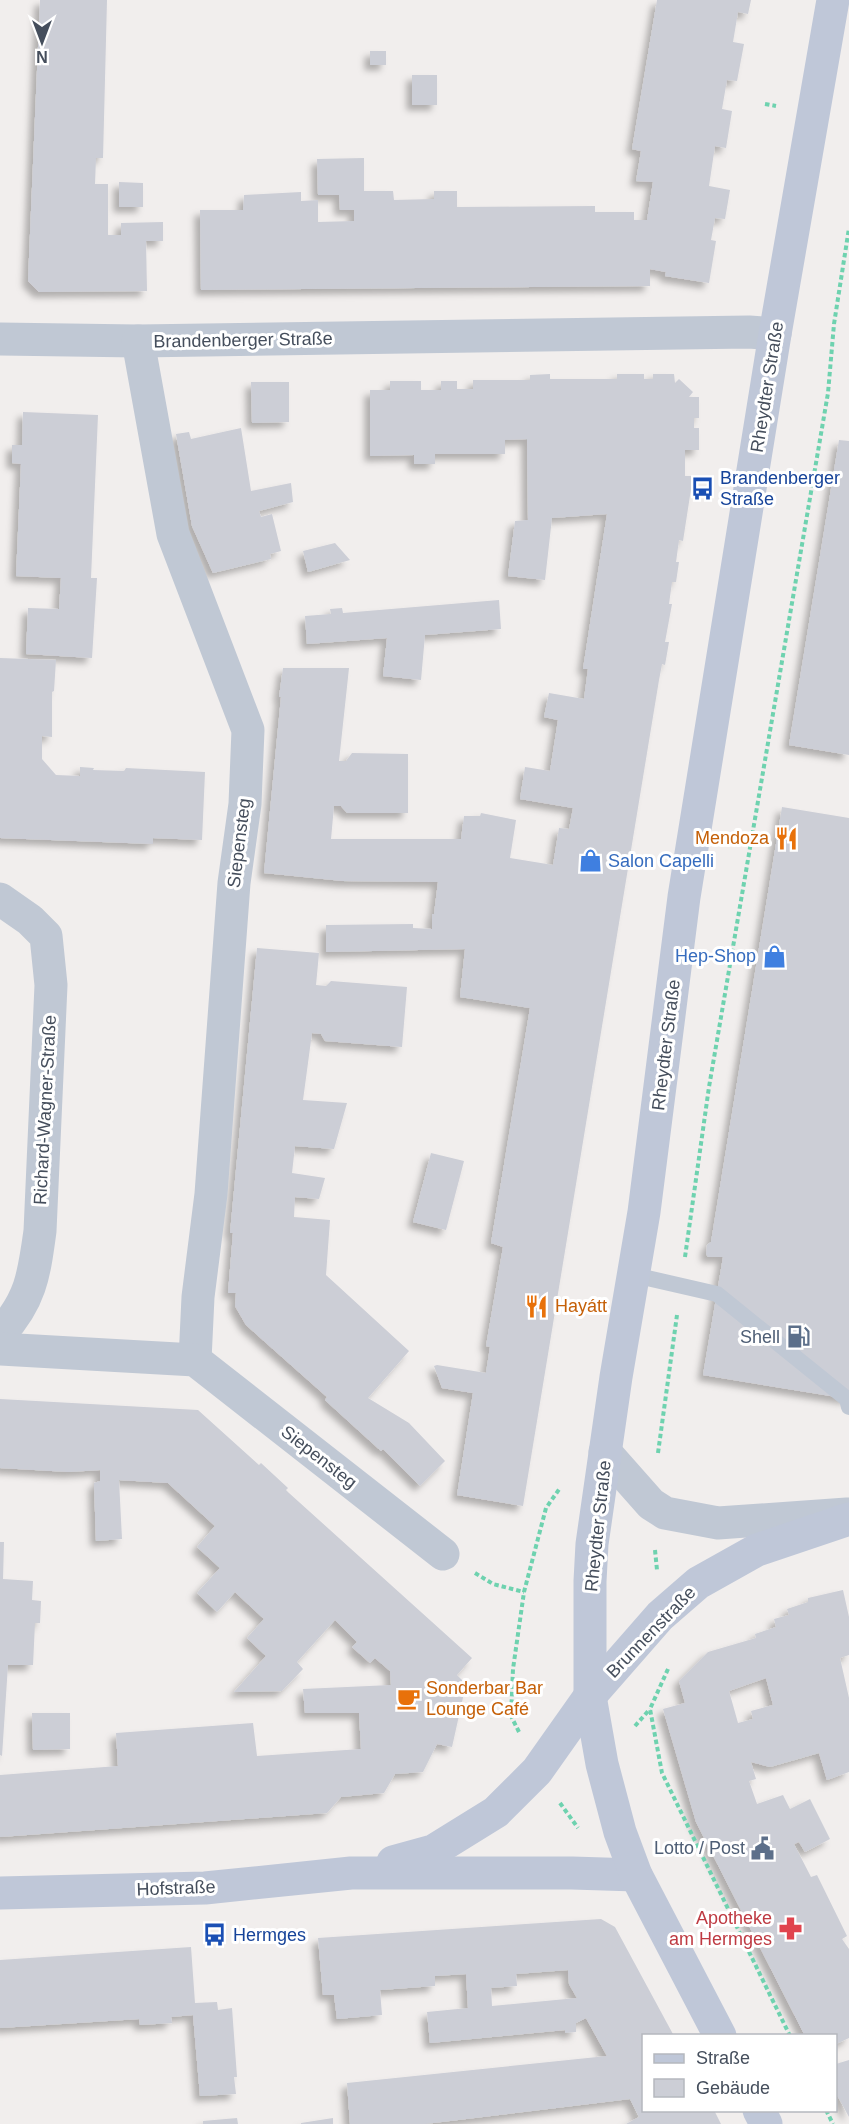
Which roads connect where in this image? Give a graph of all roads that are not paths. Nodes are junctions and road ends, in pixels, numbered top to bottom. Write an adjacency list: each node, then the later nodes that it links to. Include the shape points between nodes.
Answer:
1 (833, 0): 2 (main road, Rheydter Straße)
2 (775, 334): 4 (street, Brandenberger Straße); 6 (main road, Rheydter Straße, via 686,885)
3 (0, 339): 4 (street, Brandenberger Straße)
4 (138, 341): 9 (street, Siepensteg, via 173,534 248,730 245,804 234,884)
5 (0, 899): 7 (street, Richard-Wagner-Straße, via 46,936 51,985 35,1271 22,1305)
6 (634, 1275): 10 (lane, via 717,1294 848,1399); 11 (main road, Rheydter Straße)
7 (0, 1334)
8 (0, 1349): 9 (street)
9 (195, 1360): 14 (street, Siepensteg)
10 (849, 1407)
11 (605, 1452): 12 (street, via 651,1504 665,1513 718,1523); 15 (main road, Rheydter Straße, via 592,1553)
12 (849, 1514)
13 (849, 1520): 15 (main road, Brunnenstraße, via 757,1550 698,1583 660,1616)
14 (443, 1554)
15 (590, 1696): 16 (main road, Hofstraße, via 537,1771 496,1812 433,1851); 17 (main road, Rheydter Straße, via 602,1764)
16 (351, 1873): 17 (main road, Hofstraße); 18 (main road, Hofstraße, via 205,1888)
17 (636, 1875): 19 (main road, Rheydter Straße)
18 (0, 1893)
19 (719, 2034)

